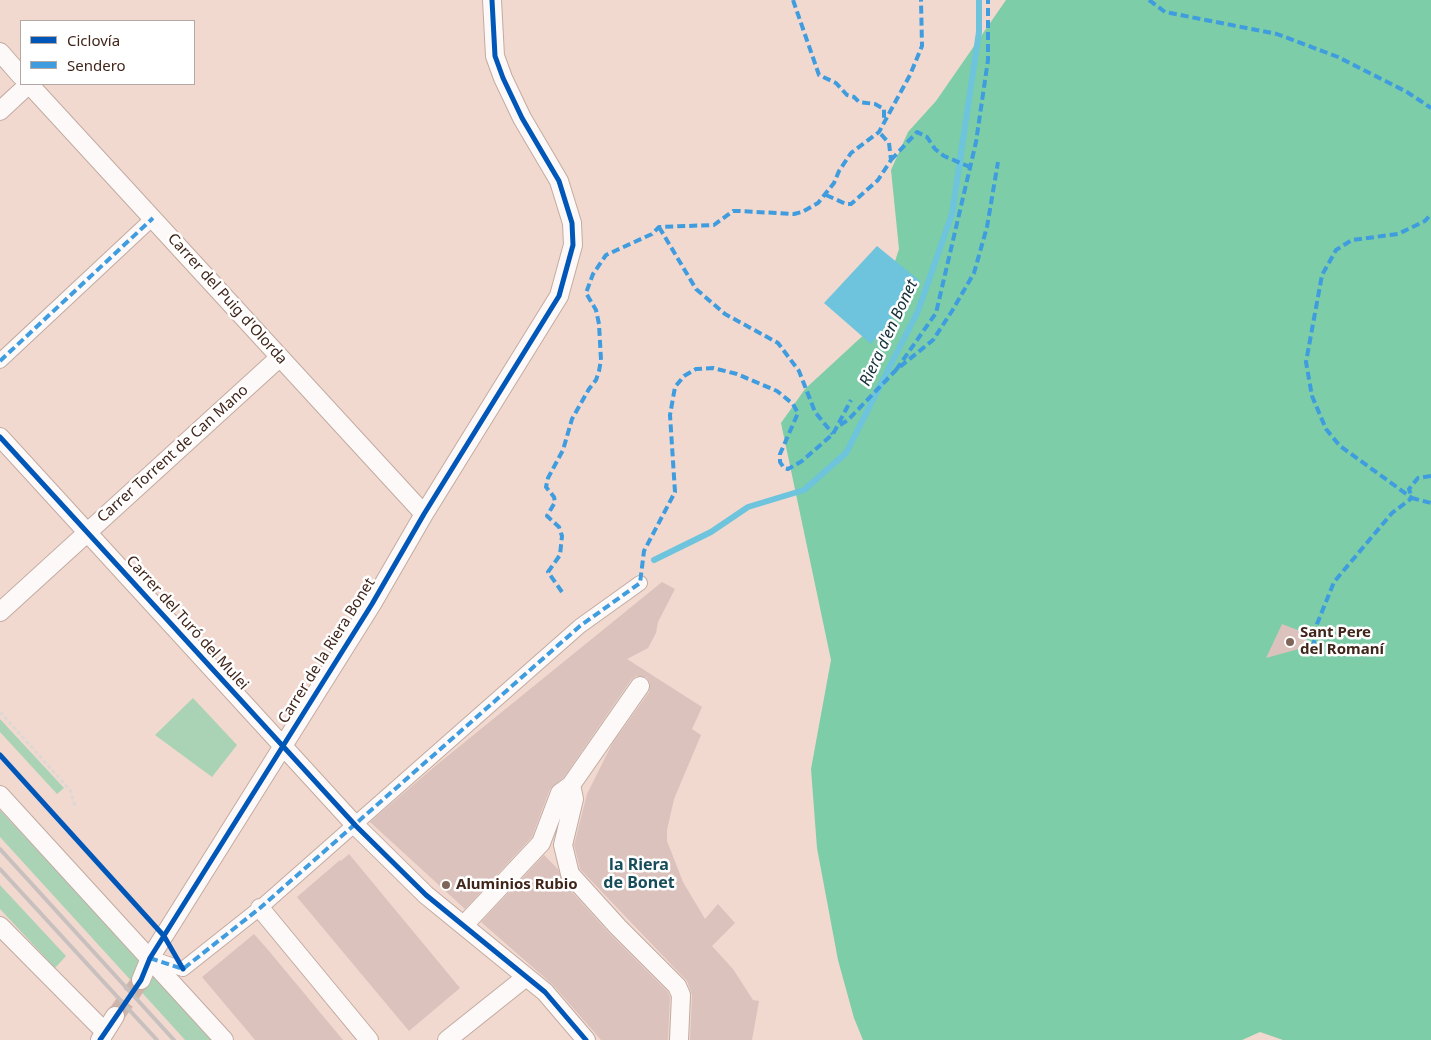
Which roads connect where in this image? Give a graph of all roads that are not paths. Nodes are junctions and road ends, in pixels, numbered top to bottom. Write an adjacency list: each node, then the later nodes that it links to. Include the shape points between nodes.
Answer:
1 (492, 0): 11 (street, Carrer de la Riera Bonet, via 495,56 522,118 559,181 572,223 573,245 559,296)
2 (0, 52): 3 (street)
3 (20, 75)
4 (28, 85): 6 (street)
5 (30, 85): 7 (street, Carrer del Puig d'Olorda)
6 (0, 111)
7 (154, 218): 8 (street, Carrer del Puig d'Olorda); 9 (street)
8 (280, 357): 11 (street, Carrer del Puig d'Olorda); 12 (street, Carrer Torrent de Can Mano)
9 (0, 361)
10 (0, 437): 12 (street, Carrer del Turó del Mulei)
11 (424, 514): 16 (street, Carrer de la Riera Bonet)
12 (87, 532): 14 (street, Carrer Torrent de Can Mano); 16 (street, Carrer del Turó del Mulei)
13 (640, 583): 19 (street, via 580,626)
14 (0, 612)
15 (640, 686): 17 (street)
16 (282, 747): 19 (street, Carrer del Turó del Mulei); 23 (street, Carrer de la Riera Bonet)
17 (571, 786): 22 (street, via 560,793 541,843); 32 (street, via 574,799 563,845 570,874 677,986 681,995)
18 (0, 795): 23 (street)
19 (356, 826): 20 (street); 22 (street, Carrer del Turó del Mulei, via 426,895)
20 (260, 908): 23 (street, via 183,969); 29 (street)
21 (0, 926): 27 (street)
22 (464, 926): 24 (street, Carrer del Turó del Mulei)
23 (150, 958): 25 (street, Carrer de la Riera Bonet); 28 (street)
24 (526, 977): 30 (street); 31 (street, Carrer del Turó del Mulei, via 545,992)
25 (141, 980)
26 (115, 1016): 27 (street)
27 (102, 1036)
28 (224, 1040)
29 (369, 1040)
30 (447, 1040)
31 (586, 1040)
32 (679, 1040)

